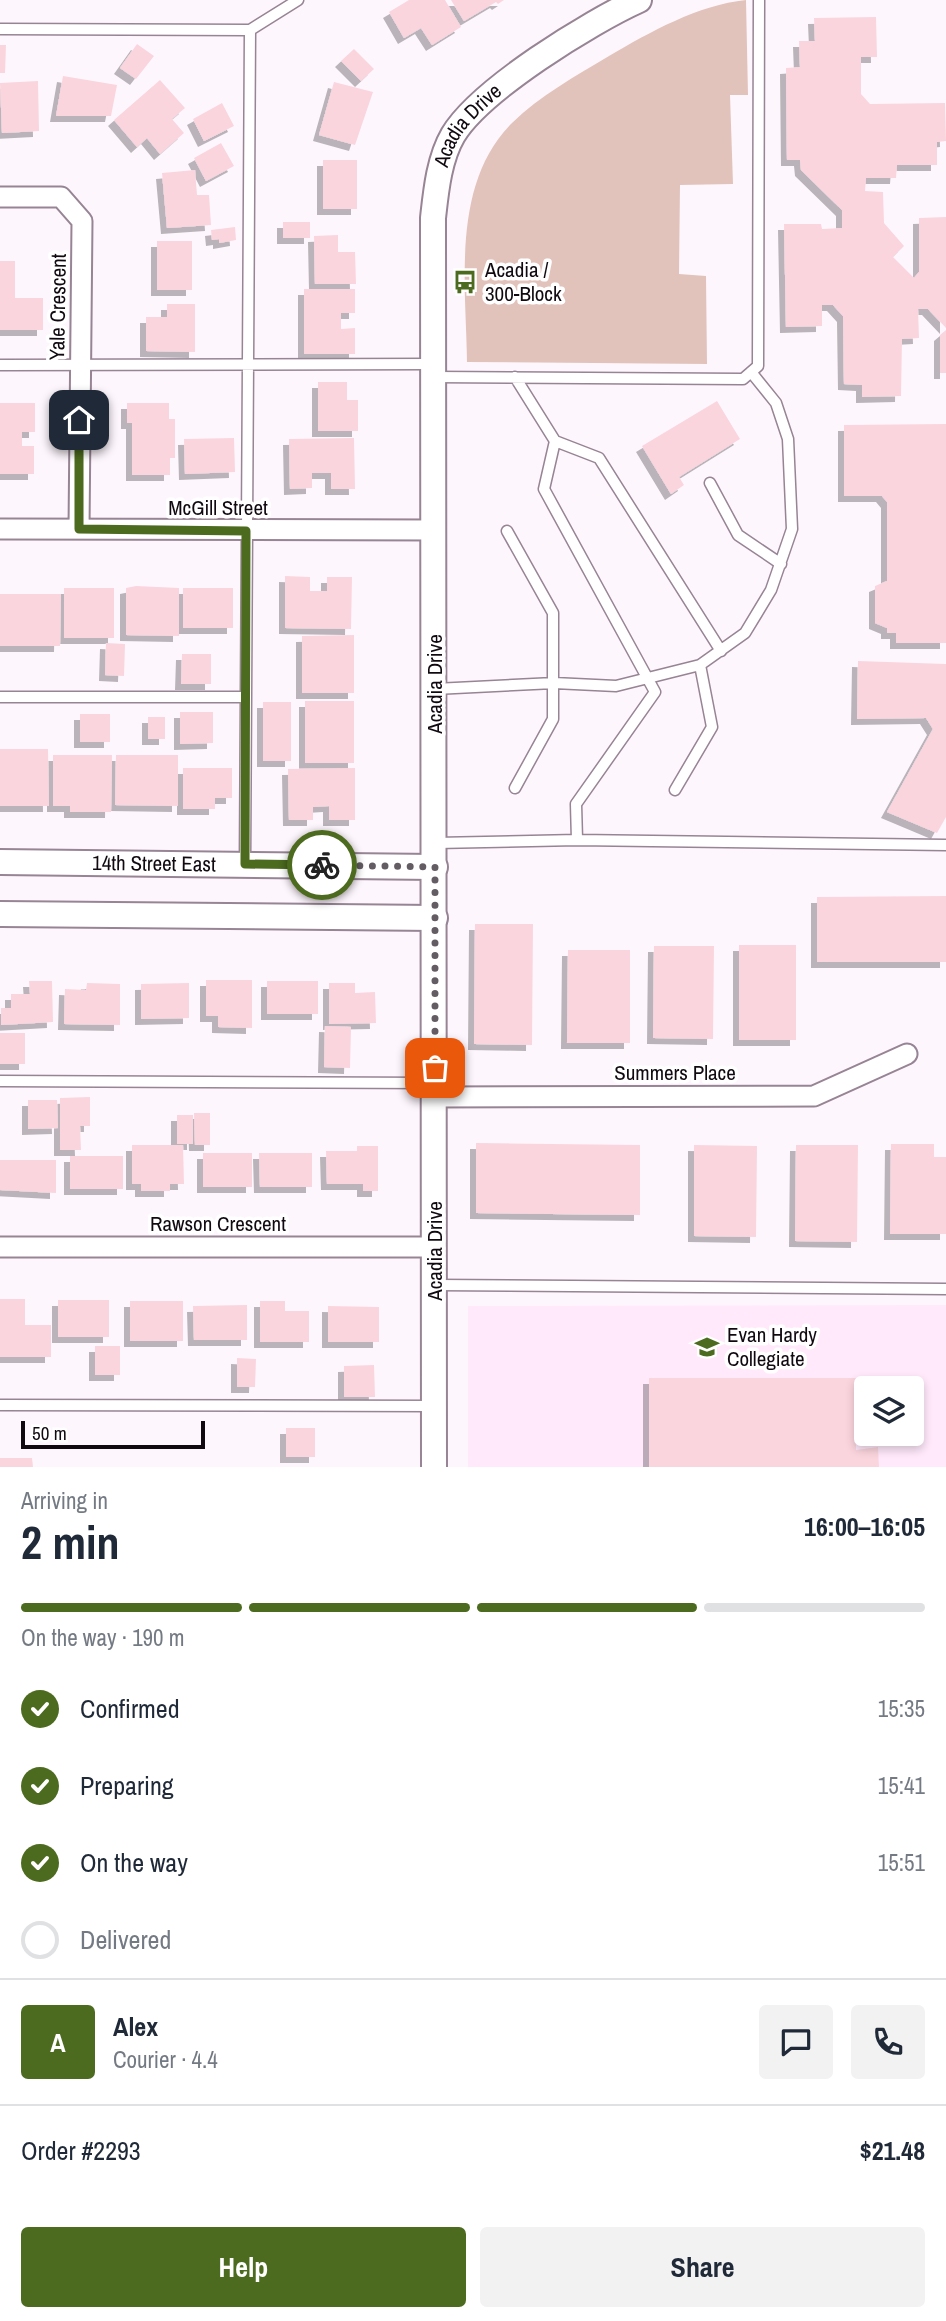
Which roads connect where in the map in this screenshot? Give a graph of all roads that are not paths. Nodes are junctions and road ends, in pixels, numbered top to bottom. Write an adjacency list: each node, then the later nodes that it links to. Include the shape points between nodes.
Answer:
1 (298, 0): 5 (lane)
2 (639, 0): 10 (street, Acadia Drive, via 498,90 453,136 436,182)
3 (759, 0): 11 (lane, via 758,366)
4 (0, 29): 5 (lane)
5 (250, 30): 8 (lane)
6 (0, 197): 9 (street, Yale Crescent, via 61,197 82,221)
7 (0, 365): 9 (lane)
8 (247, 365): 9 (lane); 10 (lane); 18 (lane)
9 (80, 366): 16 (street, Yale Crescent)
10 (433, 371): 12 (lane); 17 (street, Acadia Drive)
11 (751, 372): 12 (lane, via 743,379); 20 (lane, via 776,403 788,439 792,529)
12 (515, 377): 13 (lane)
13 (555, 441): 21 (lane, via 599,458); 23 (lane, via 544,489)
14 (710, 483): 20 (lane, via 738,535)
15 (0, 529): 16 (street, McGill Street)
16 (79, 529): 18 (street, McGill Street)
17 (435, 530): 18 (street, McGill Street); 25 (street, Acadia Drive)
18 (246, 531): 27 (lane)
19 (507, 531): 24 (lane, via 553,613)
20 (781, 564): 21 (lane, via 744,633)
21 (722, 652): 22 (lane)
22 (700, 665): 23 (lane); 29 (lane, via 712,727)
23 (648, 676): 24 (lane, via 616,686); 30 (lane, via 655,692 576,804)
24 (554, 683): 25 (lane); 28 (lane, via 553,719)
25 (435, 689): 32 (street, Acadia Drive)
26 (0, 697): 27 (lane)
27 (246, 697): 34 (lane)
28 (515, 788)
29 (675, 790)
30 (577, 840): 31 (lane); 32 (lane)
31 (946, 845)
32 (435, 855): 34 (street, 14th Street East); 36 (street, Acadia Drive)
33 (0, 862): 34 (street, 14th Street East)
34 (245, 864)
35 (0, 914): 36 (street)
36 (435, 918): 39 (street, Acadia Drive)
37 (907, 1054): 39 (street, Summers Place, via 814,1096)
38 (0, 1081): 39 (lane)
39 (435, 1090): 41 (street, Acadia Drive)
40 (0, 1247): 41 (street, Rawson Crescent)
41 (435, 1247): 42 (street, Acadia Drive)
42 (435, 1285): 43 (lane); 45 (street, Acadia Drive)
43 (946, 1289)
44 (0, 1405): 45 (lane)
45 (435, 1406): 46 (street, Acadia Drive)
46 (435, 1467)

